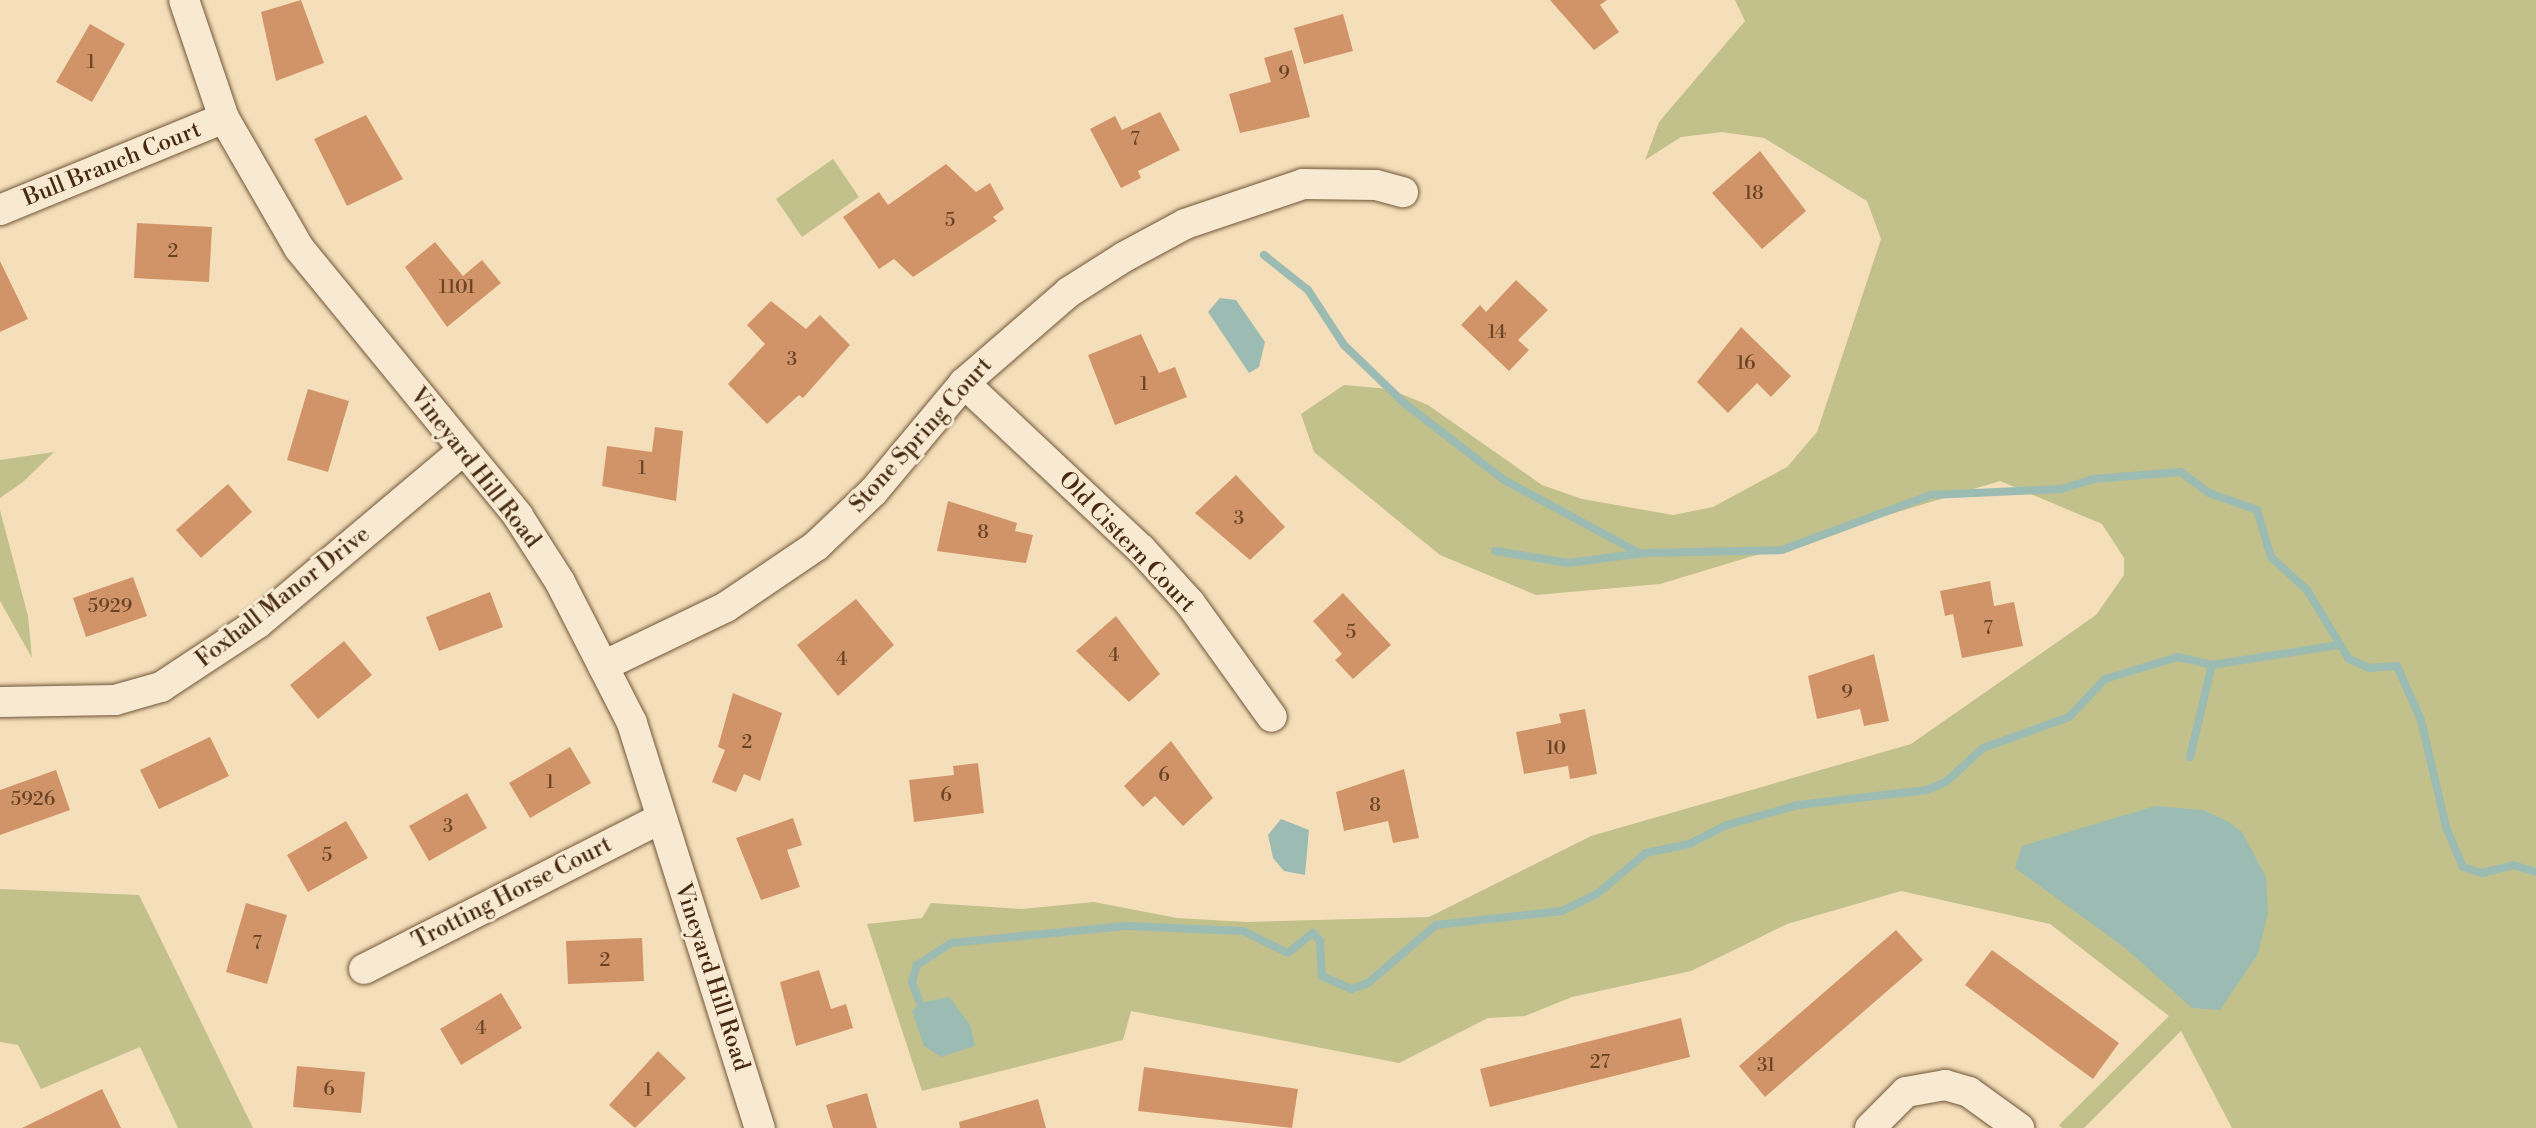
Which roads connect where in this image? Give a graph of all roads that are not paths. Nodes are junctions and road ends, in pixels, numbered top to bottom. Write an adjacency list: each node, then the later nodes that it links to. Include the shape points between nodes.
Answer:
1 (184, 0): 2 (street, Vineyard Hill Road)
2 (224, 118): 4 (street, Bull Branch Court); 6 (street, Vineyard Hill Road, via 299,248)
3 (1403, 192): 5 (street, Stone Spring Court, via 1376,185 1303,184 1185,224 1069,292)
4 (0, 211)
5 (964, 383): 7 (street, Stone Spring Court, via 873,492 807,553 726,607); 9 (street, Old Cistern Court, via 1158,567)
6 (462, 451): 7 (street, Vineyard Hill Road, via 518,516); 8 (street, Foxhall Manor Drive, via 258,623 161,687 115,700)
7 (603, 666): 10 (street, Vineyard Hill Road, via 632,723)
8 (0, 702)
9 (1272, 717)
10 (661, 818): 11 (street, Trotting Horse Court); 12 (street, Vineyard Hill Road)
11 (364, 968)
12 (760, 1128)
13 (1870, 1128): 14 (street, via 1906,1092 1945,1085 1969,1092)
14 (2019, 1128)

